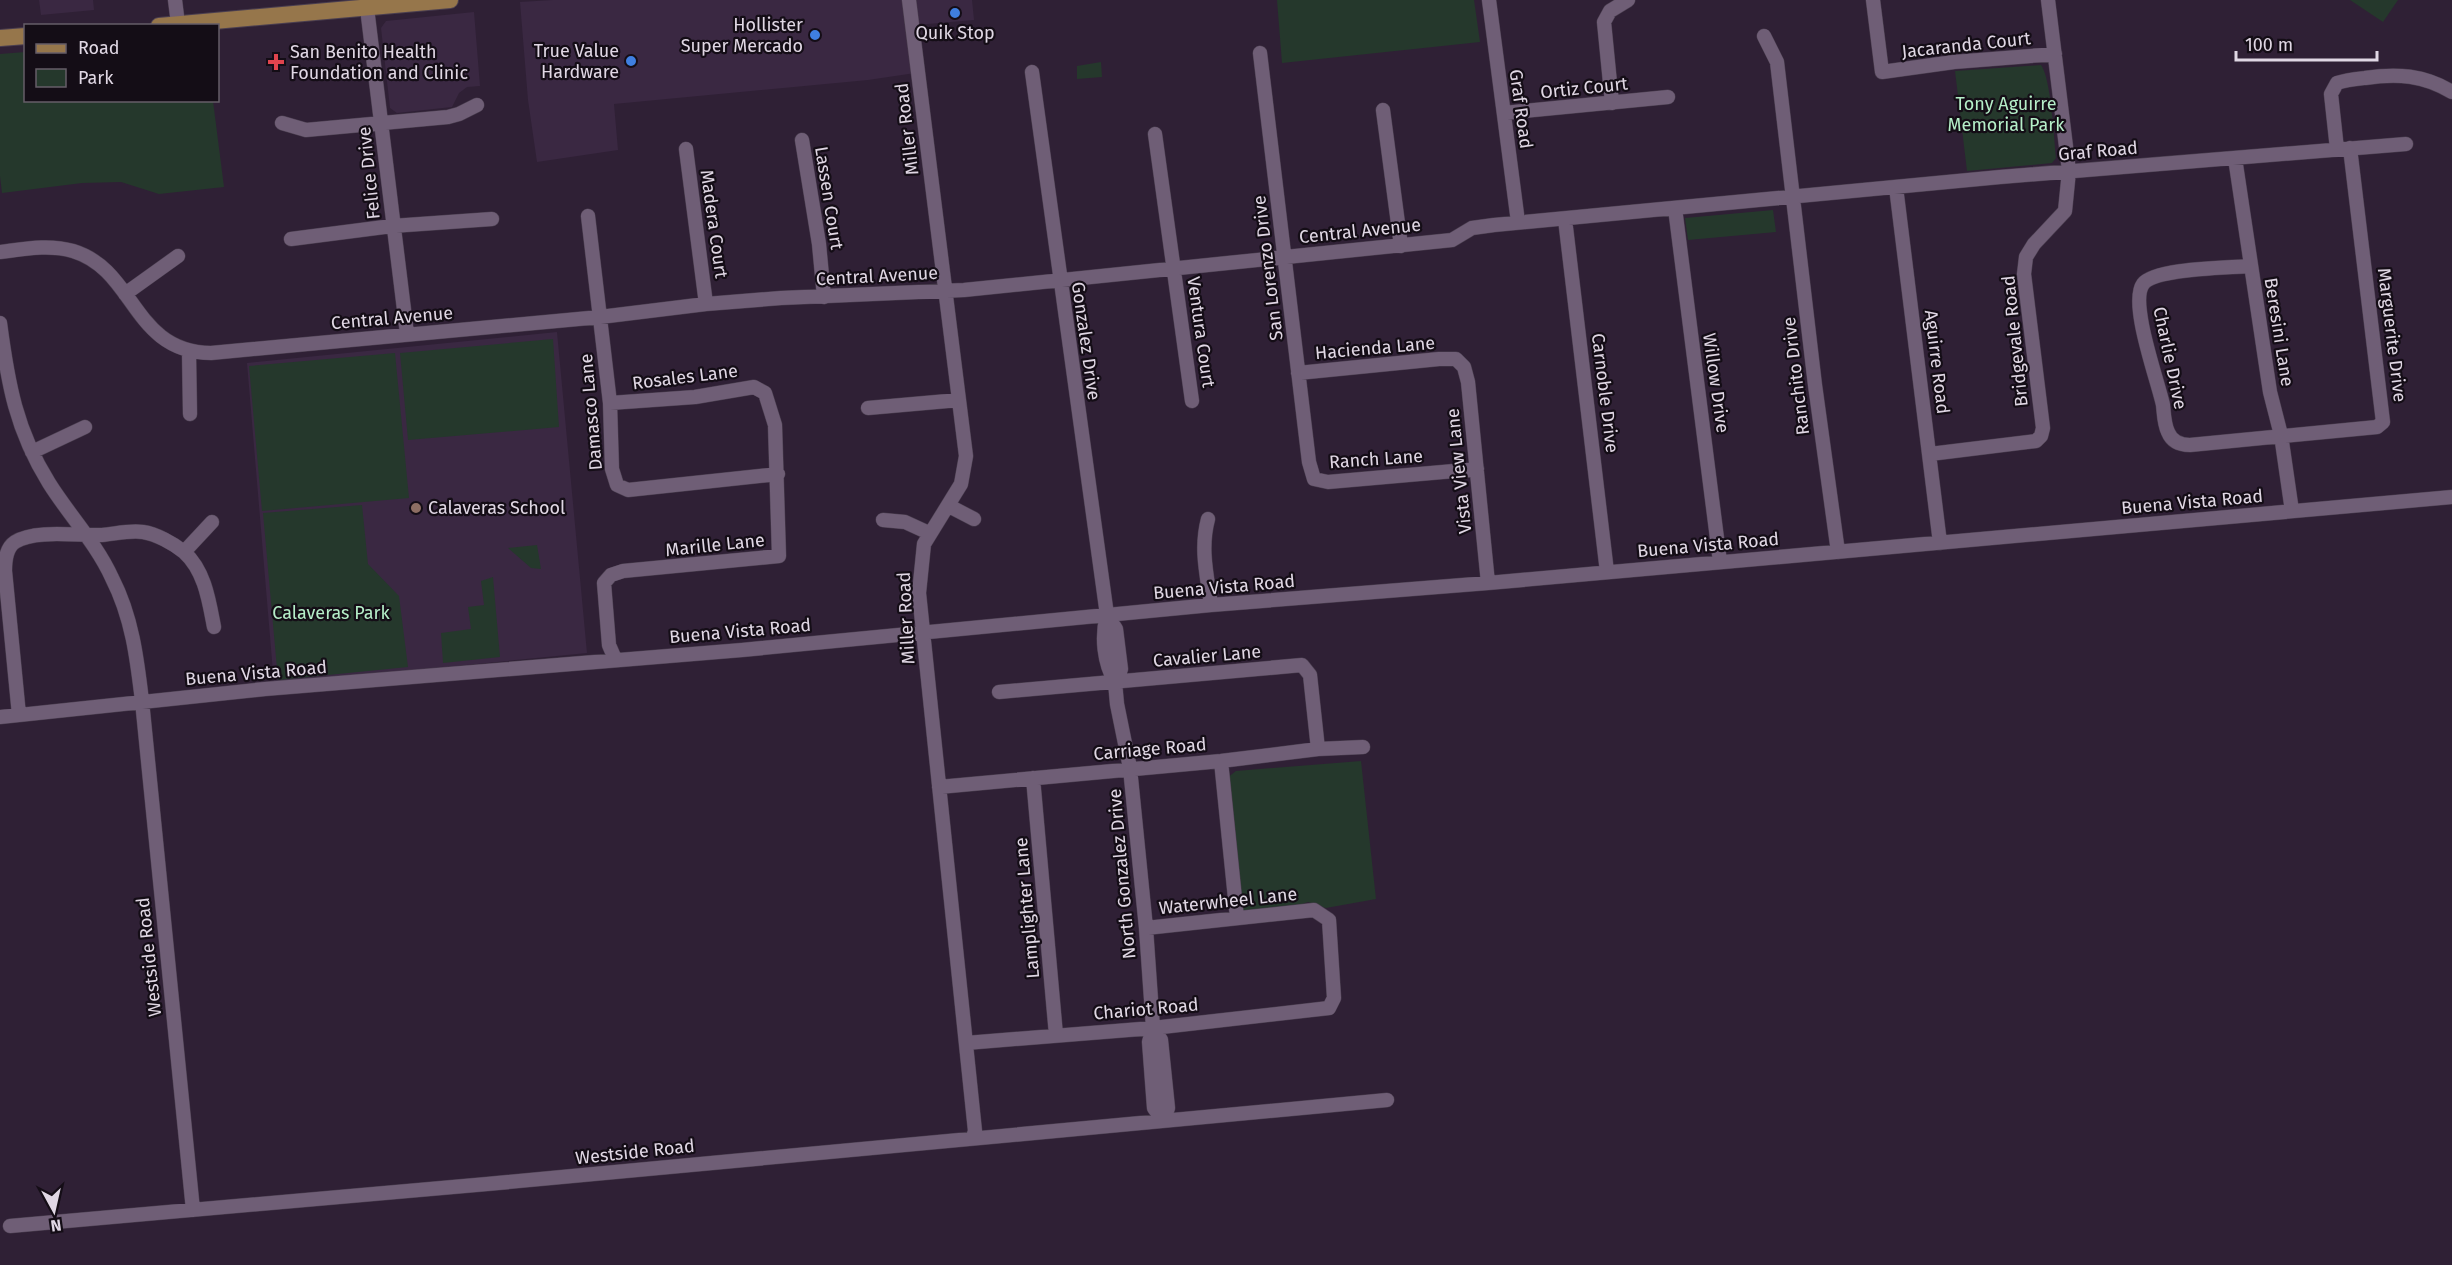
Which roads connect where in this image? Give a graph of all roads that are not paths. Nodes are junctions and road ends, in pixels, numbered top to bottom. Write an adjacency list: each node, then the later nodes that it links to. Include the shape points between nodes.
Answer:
1 (175, 0): 9 (street)
2 (450, 0): 8 (main road)
3 (909, 0): 47 (street, Miller Road)
4 (1489, 0): 21 (street, Graf Road)
5 (1628, 0): 18 (street, via 1610,11 1604,22)
6 (1873, 0): 14 (street, Jacaranda Court, via 1882,72)
7 (2048, 0): 14 (street, Bridgevale Road)
8 (367, 8): 9 (main road); 23 (street, Felice Drive)
9 (178, 24)
10 (24, 36): 12 (main road)
11 (1764, 36): 32 (street, Ranchito Drive, via 1777,62)
12 (0, 38)
13 (1260, 52): 43 (street, San Lorenzo Drive)
14 (2055, 54): 30 (street, Bridgevale Road)
15 (1032, 72): 46 (street, Gonzalez Drive)
16 (2452, 92): 28 (street, via 2437,83 2406,75 2335,85 2331,94)
17 (1668, 97): 18 (street, Ortiz Court)
18 (1612, 103): 21 (street, Ortiz Court)
19 (477, 105): 23 (street, via 448,117)
20 (1383, 110): 40 (street)
21 (1504, 113): 37 (street, Graf Road)
22 (282, 123): 23 (street, via 306,130)
23 (382, 124): 38 (street, Felice Drive)
24 (1155, 134): 45 (street, Ventura Court)
25 (801, 140): 49 (street, Lassen Court)
26 (2406, 144): 28 (street, Graf Road)
27 (686, 149): 50 (street, Madera Court)
28 (2343, 149): 29 (street, Graf Road); 64 (street, Marguerite Drive, via 2383,422 2377,427)
29 (2235, 158): 30 (street, Graf Road); 44 (street, Beresini Lane)
30 (2069, 171): 31 (street, Graf Road); 66 (street, Bridgevale Road, via 2065,211 2034,244 2026,257 2024,274 2041,436 2036,441)
31 (1896, 187): 32 (street, Graf Road); 66 (street, Aguirre Road)
32 (1793, 196): 33 (street, Central Avenue); 81 (street, Ranchito Drive)
33 (1675, 208): 36 (street, Central Avenue); 82 (street, Willow Drive)
34 (588, 216): 51 (street, Damasco Lane)
35 (492, 219): 38 (street)
36 (1565, 219): 37 (street, Central Avenue); 83 (street, Carnoble Drive)
37 (1518, 222): 40 (street, Central Avenue, via 1476,227 1452,240)
38 (392, 226): 39 (street); 53 (street, Felice Drive)
39 (291, 238)
40 (1401, 246): 43 (street, Central Avenue)
41 (0, 252): 48 (street, Central Avenue, via 51,247 73,251 101,267)
42 (178, 256): 48 (street)
43 (1285, 257): 45 (street, Central Avenue); 56 (street, San Lorenzo Drive)
44 (2250, 266): 64 (street, Beresini Lane, via 2270,392); 64 (street, Charlie Drive, via 2173,272 2143,282 2138,293 2145,342 2172,439 2190,445)
45 (1174, 268): 46 (street, Central Avenue); 58 (street, Ventura Court)
46 (1060, 280): 47 (street, Central Avenue); 86 (street, Gonzalez Drive)
47 (944, 290): 49 (street, Central Avenue); 57 (street, Miller Road)
48 (125, 294): 54 (street, Central Avenue, via 156,333)
49 (824, 297): 50 (street, Central Avenue)
50 (706, 304): 51 (street, Central Avenue)
51 (600, 317): 53 (street, Central Avenue); 59 (street, Damasco Lane)
52 (0, 323): 65 (street, Westside Road, via 10,396)
53 (407, 334): 54 (street, Central Avenue)
54 (189, 352): 61 (street)
55 (1456, 359): 56 (street, Hacienda Lane); 67 (street, Vista View Lane, via 1464,367 1468,382)
56 (1298, 373): 69 (street, San Lorenzo Drive)
57 (959, 400): 60 (street); 71 (street, Miller Road, via 965,468)
58 (1192, 401)
59 (610, 403): 62 (street, Rosales Lane, via 695,397 754,387 765,393); 68 (street, Damasco Lane, via 612,469 617,485 628,490)
60 (868, 408)
61 (190, 414)
62 (775, 425): 68 (street, Marille Lane)
63 (85, 427): 65 (street)
64 (2281, 435): 72 (street, Beresini Lane)
65 (32, 452): 78 (street, Westside Road)
66 (1930, 454): 79 (street, Aguirre Road)
67 (1477, 469): 69 (street, Ranch Lane, via 1328,482); 84 (street, Vista View Lane)
68 (778, 474): 89 (street, Marille Lane, via 779,556 611,575 604,583 609,645)
69 (1314, 479)
70 (2452, 497): 72 (street, Buena Vista Road)
71 (949, 506): 73 (street); 77 (street, Miller Road)
72 (2292, 511): 79 (street, Buena Vista Road)
73 (974, 519)
74 (1208, 519): 85 (street, via 1203,549)
75 (883, 520): 77 (street, via 905,522)
76 (212, 522): 80 (street)
77 (929, 533): 88 (street, Miller Road, via 921,555)
78 (87, 535): 80 (street, via 145,532); 92 (street, Westside Road, via 112,577 125,609); 93 (street, via 28,537 14,543 8,552 4,571)
79 (1940, 543): 81 (street, Buena Vista Road)
80 (184, 552): 87 (street, via 206,587)
81 (1838, 552): 82 (street, Buena Vista Road)
82 (1720, 562): 83 (street, Buena Vista Road)
83 (1607, 572): 84 (street, Buena Vista Road)
84 (1488, 583): 85 (street, Buena Vista Road)
85 (1211, 605): 86 (street, Buena Vista Road)
86 (1107, 615): 88 (street, Buena Vista Road); 90 (street, North Gonzalez Drive, via 1103,630 1108,670)
87 (214, 627)
88 (922, 632): 89 (street, Buena Vista Road); 100 (street, Miller Road)
89 (615, 659): 92 (street, Buena Vista Road)
90 (1115, 682): 91 (street, Cavalier Lane); 96 (street, Cavalier Lane, via 1302,665 1310,675); 98 (street, North Gonzalez Drive)
91 (999, 692)
92 (142, 701): 93 (street, Buena Vista Road); 110 (street, Westside Road)
93 (19, 715): 94 (street, Buena Vista Road)
94 (0, 717)
95 (1363, 747): 96 (street, Carriage Road)
96 (1318, 749): 97 (street, Carriage Road)
97 (1221, 761): 98 (street, Carriage Road); 101 (street)
98 (1130, 768): 99 (street, Carriage Road); 102 (street, North Gonzalez Drive)
99 (1034, 778): 100 (street, Carriage Road); 105 (street, Lamplighter Lane)
100 (939, 787): 106 (street, Miller Road)
101 (1237, 918): 102 (street, Waterwheel Lane); 103 (street, Waterwheel Lane, via 1314,910 1329,920 1334,998)
102 (1146, 928): 104 (street, North Gonzalez Drive)
103 (1329, 1008): 104 (street, Chariot Road)
104 (1153, 1028): 105 (street, Chariot Road); 108 (street, North Gonzalez Drive, via 1161,1040 1168,1107)
105 (1056, 1035): 106 (street, Chariot Road)
106 (966, 1043): 109 (street, Miller Road)
107 (1387, 1100): 108 (street, Westside Road)
108 (1163, 1121): 109 (street, Westside Road)
109 (973, 1137): 110 (street, Westside Road)
110 (193, 1210): 111 (street, Westside Road)
111 (10, 1226)

